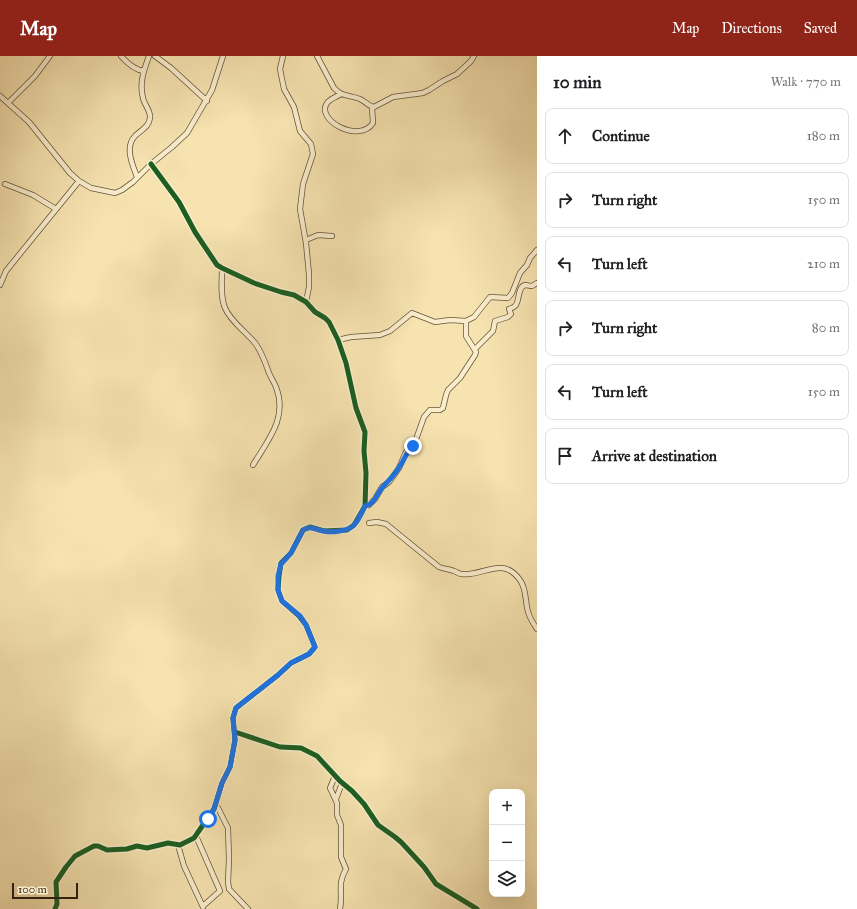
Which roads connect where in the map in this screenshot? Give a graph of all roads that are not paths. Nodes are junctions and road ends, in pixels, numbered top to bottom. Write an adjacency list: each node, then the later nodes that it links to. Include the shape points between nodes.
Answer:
1 (50, 56): 13 (street, via 36,76)
2 (121, 56): 9 (street, via 134,67)
3 (149, 56): 9 (street)
4 (155, 56): 12 (street)
5 (223, 56): 12 (street)
6 (283, 56): 21 (street, via 280,69 284,89 294,107 300,131 311,144 313,154 303,184 300,209)
7 (317, 56): 10 (street, via 334,88)
8 (474, 56): 14 (street, via 457,74 429,90 393,96)
9 (144, 71): 16 (street, via 141,88 150,118 131,144 130,154)
10 (341, 94): 14 (street, via 361,99); 14 (street, via 328,101 326,105 327,115 340,128 360,131 367,129 373,123)
11 (0, 96): 13 (street)
12 (207, 101): 15 (street, via 187,133)
13 (8, 103): 17 (street, via 29,122 66,168)
14 (372, 107)
15 (151, 164): 16 (street); 25 (street, via 175,195 217,265)
16 (137, 177): 17 (street, via 115,193 91,188)
17 (80, 181): 19 (street)
18 (5, 184): 19 (street, via 33,195)
19 (56, 210): 27 (street, via 6,271)
20 (332, 236): 21 (street, via 318,235)
21 (306, 240): 28 (street, via 310,287)
22 (537, 250): 23 (street)
23 (531, 256): 24 (street); 29 (street, via 508,298 490,296 474,317)
24 (537, 256)
25 (222, 268): 28 (street); 32 (street, via 222,295 226,310 260,351 278,399 278,422)
26 (537, 283): 31 (street, via 523,286 516,305 509,309 511,314 504,319 496,320 494,331)
27 (0, 285)
28 (306, 302): 30 (street, via 329,322)
29 (466, 321): 30 (street, via 435,322 412,313 390,331 380,335); 31 (street, via 466,336)
30 (338, 340): 33 (street, via 365,432)
31 (475, 349): 33 (street, via 473,359 448,390 443,408 430,410 424,417 415,442 406,452 399,468 375,499)
32 (253, 465)
33 (365, 506): 36 (street, via 354,525 347,530 328,532 310,527 303,530 291,553 281,564 278,576 282,601 300,616 315,647 239,705 234,712)
34 (369, 523): 35 (street, via 386,524 443,568 462,574 494,567 510,571 524,586 529,613)
35 (537, 629)
36 (234, 732): 37 (street, via 280,747 301,748 317,756); 40 (street, via 230,767)
37 (335, 776): 38 (street); 39 (street, via 330,788)
38 (342, 783): 39 (street); 47 (street, via 364,804 378,826 401,842 436,884)
39 (336, 799): 46 (street, via 337,816 341,825 341,857 346,868 341,879)
40 (216, 804): 41 (street); 45 (street, via 228,828 229,889)
41 (196, 836): 42 (street); 43 (street, via 220,891)
42 (178, 845): 43 (street, via 184,866); 44 (street, via 168,843 147,848 137,846 106,850 94,846 75,856 56,882)
43 (203, 908)
44 (55, 909)
45 (248, 909)
46 (340, 909)
47 (477, 909)

